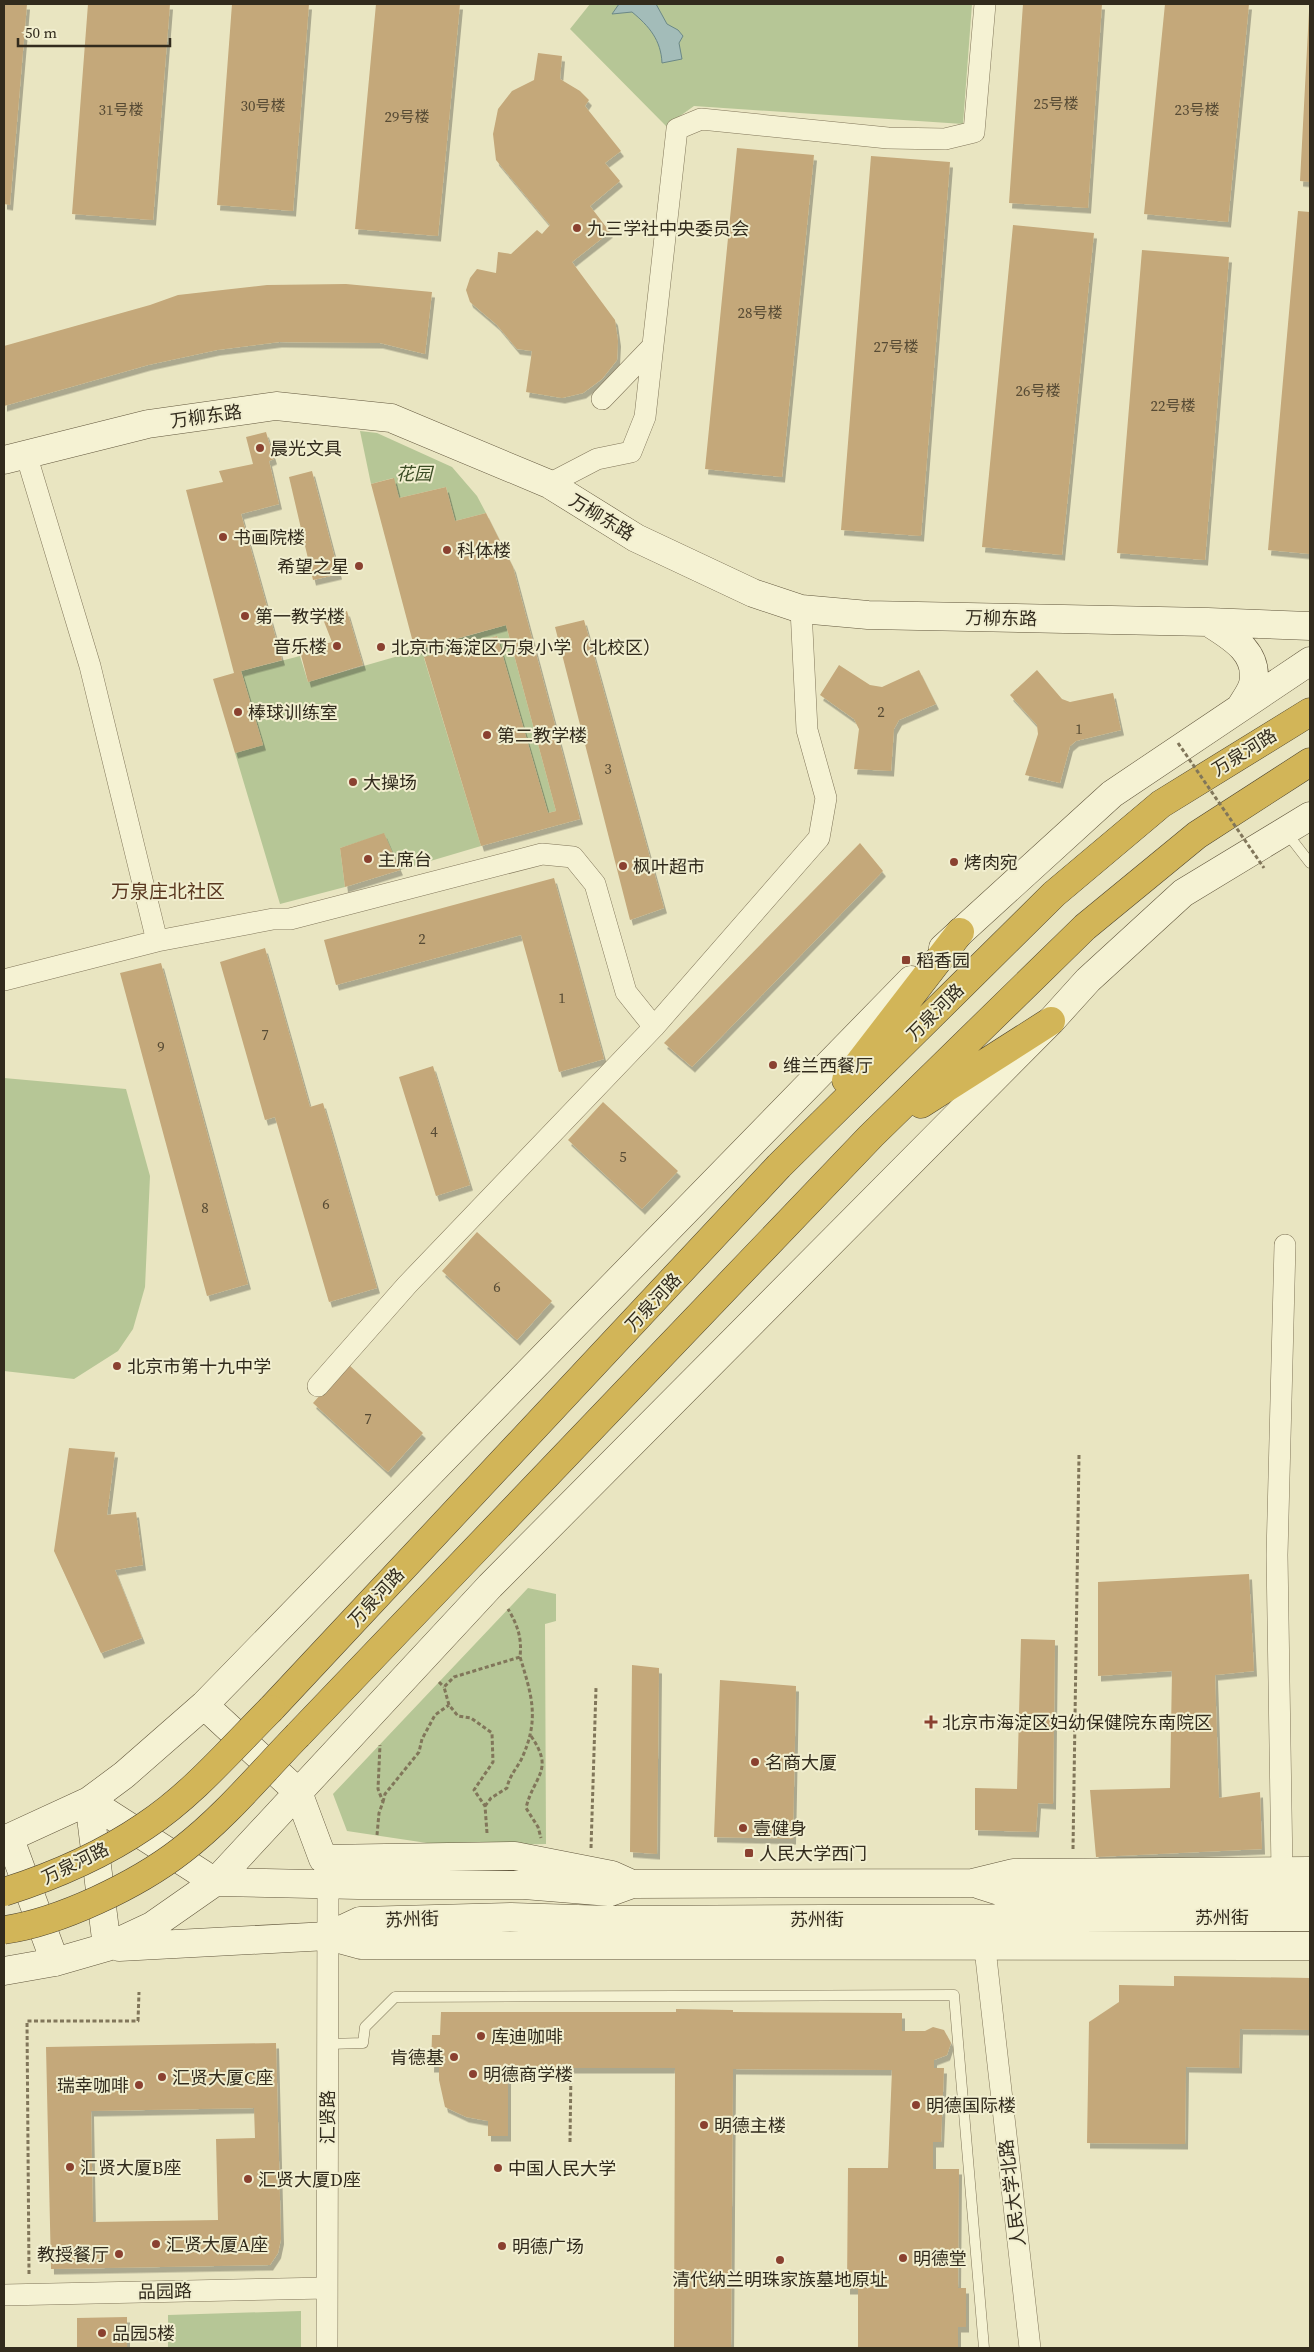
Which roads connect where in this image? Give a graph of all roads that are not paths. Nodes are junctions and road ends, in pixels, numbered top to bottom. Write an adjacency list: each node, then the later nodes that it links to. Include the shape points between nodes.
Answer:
1 (985, 4): 2 (street, via 974,132 945,139 888,138 701,119 677,129)
2 (653, 346): 3 (street); 5 (street, via 645,417 631,452 597,459)
3 (602, 399)
4 (15, 457): 5 (street, 万柳东路, via 148,424 276,406 391,418); 17 (street, via 90,666)
5 (549, 484): 6 (street, 万柳东路, via 636,538 753,593)
6 (801, 608): 7 (street, 万柳东路, via 868,615); 20 (street, via 807,730 826,798 819,838)
7 (1208, 622): 8 (street, 万柳东路); 10 (street, via 1242,645 1254,670 1253,685)
8 (1310, 626)
9 (1310, 661): 10 (street, 万泉河路)
10 (1240, 708): 16 (street, 万泉河路, via 1112,794)
11 (1310, 712): 22 (highway, 万泉河路, via 1161,804 1054,894)
12 (1310, 762): 21 (highway, via 1197,835 1085,928)
13 (1310, 816): 14 (street)
14 (1284, 830): 15 (lane); 19 (street, via 1183,893 1088,980)
15 (1310, 862)
16 (960, 932): 22 (highway); 25 (street, 万泉河路)
17 (157, 941): 18 (street); 20 (street, via 273,919 290,919 542,854 573,857 595,884 626,992)
18 (4, 980)
19 (1051, 1020): 21 (highway); 26 (street, via 490,1586)
20 (654, 1027): 24 (street, via 414,1278)
21 (871, 1136): 38 (highway, bridge, via 209,1826 181,1850 93,1902 54,1917)
22 (780, 1166): 34 (highway, 万泉河路, bridge, via 271,1709 191,1789 146,1826 40,1881)
23 (1285, 1245): 29 (street, via 1277,1555)
24 (318, 1386)
25 (204, 1705): 26 (street); 27 (street, 万泉河路)
26 (298, 1792): 31 (street); 32 (street)
27 (89, 1801): 28 (street, 万泉河路); 32 (street); 42 (street)
28 (7, 1839): 43 (street)
29 (1282, 1871): 30 (street, 苏州街); 33 (street, 苏州街, via 1013,1873)
30 (1310, 1871)
31 (325, 1872): 32 (street, 苏州街); 33 (street, 苏州街, via 515,1856 612,1874 632,1884); 39 (street, 汇贤路)
32 (215, 1882): 42 (street, via 152,1926)
33 (972, 1883): 35 (street, 苏州街, via 1002,1892)
34 (4, 1892)
35 (1310, 1892)
36 (1310, 1917): 37 (street, 苏州街)
37 (981, 1918): 39 (street, 苏州街, via 610,1920 511,1917 360,1921); 40 (street, 人民大学北路)
38 (4, 1930)
39 (328, 1936): 40 (street, 苏州街, via 361,1945); 42 (street, 苏州街); 45 (street, 汇贤路)
40 (984, 1946): 41 (street, 苏州街); 50 (street, 人民大学北路)
41 (1310, 1946)
42 (107, 1947): 43 (street)
43 (55, 1962): 44 (street)
44 (4, 1971)
45 (328, 2044): 46 (street, 汇贤路); 49 (lane, via 363,2043 365,2027 395,1996 954,1995)
46 (327, 2288): 47 (street, 品园路); 48 (street, 汇贤路)
47 (4, 2295)
48 (328, 2348)
49 (984, 2348)
50 (1030, 2348)

